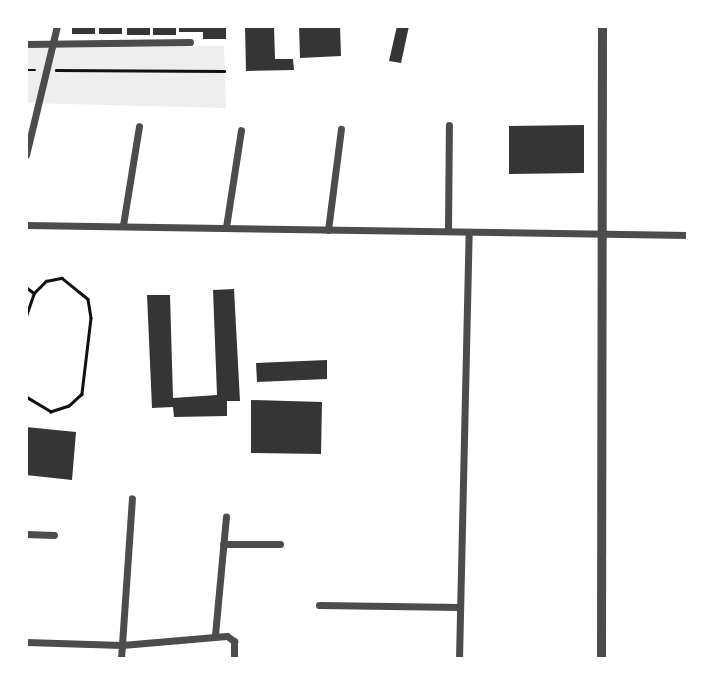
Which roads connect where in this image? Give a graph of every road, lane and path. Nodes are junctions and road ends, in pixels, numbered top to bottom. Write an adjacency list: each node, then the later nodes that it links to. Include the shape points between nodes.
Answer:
1 (57, 26): 4 (street)
2 (602, 26): 19 (street)
3 (190, 42): 4 (street)
4 (57, 43): 5 (street); 6 (street)
5 (26, 44)
6 (48, 70): 7 (path); 12 (street)
7 (224, 71)
8 (449, 125): 17 (street)
9 (139, 126): 14 (street)
10 (341, 129): 16 (street)
11 (241, 130): 15 (street)
12 (26, 155)
13 (26, 225): 14 (street)
14 (123, 225): 15 (street)
15 (226, 227): 16 (street)
16 (328, 230): 17 (street)
17 (448, 230): 18 (street)
18 (469, 232): 19 (street); 32 (street)
19 (599, 232): 20 (street); 39 (street)
20 (688, 235)
21 (26, 287): 22 (path)
22 (34, 293): 23 (path); 24 (path, via 46,281 62,278 88,299 91,318 82,394 69,406 51,412)
23 (26, 316)
24 (26, 397)
25 (132, 498): 35 (street)
26 (226, 517): 29 (street)
27 (26, 534): 28 (street)
28 (54, 536)
29 (223, 544): 30 (street); 33 (street)
30 (280, 544)
31 (319, 605): 32 (street)
32 (460, 607): 38 (street)
33 (215, 635): 35 (street); 37 (street, via 234,641)
34 (26, 642): 35 (street)
35 (122, 645): 36 (street)
36 (121, 659)
37 (234, 659)
38 (459, 659)
39 (601, 659)

